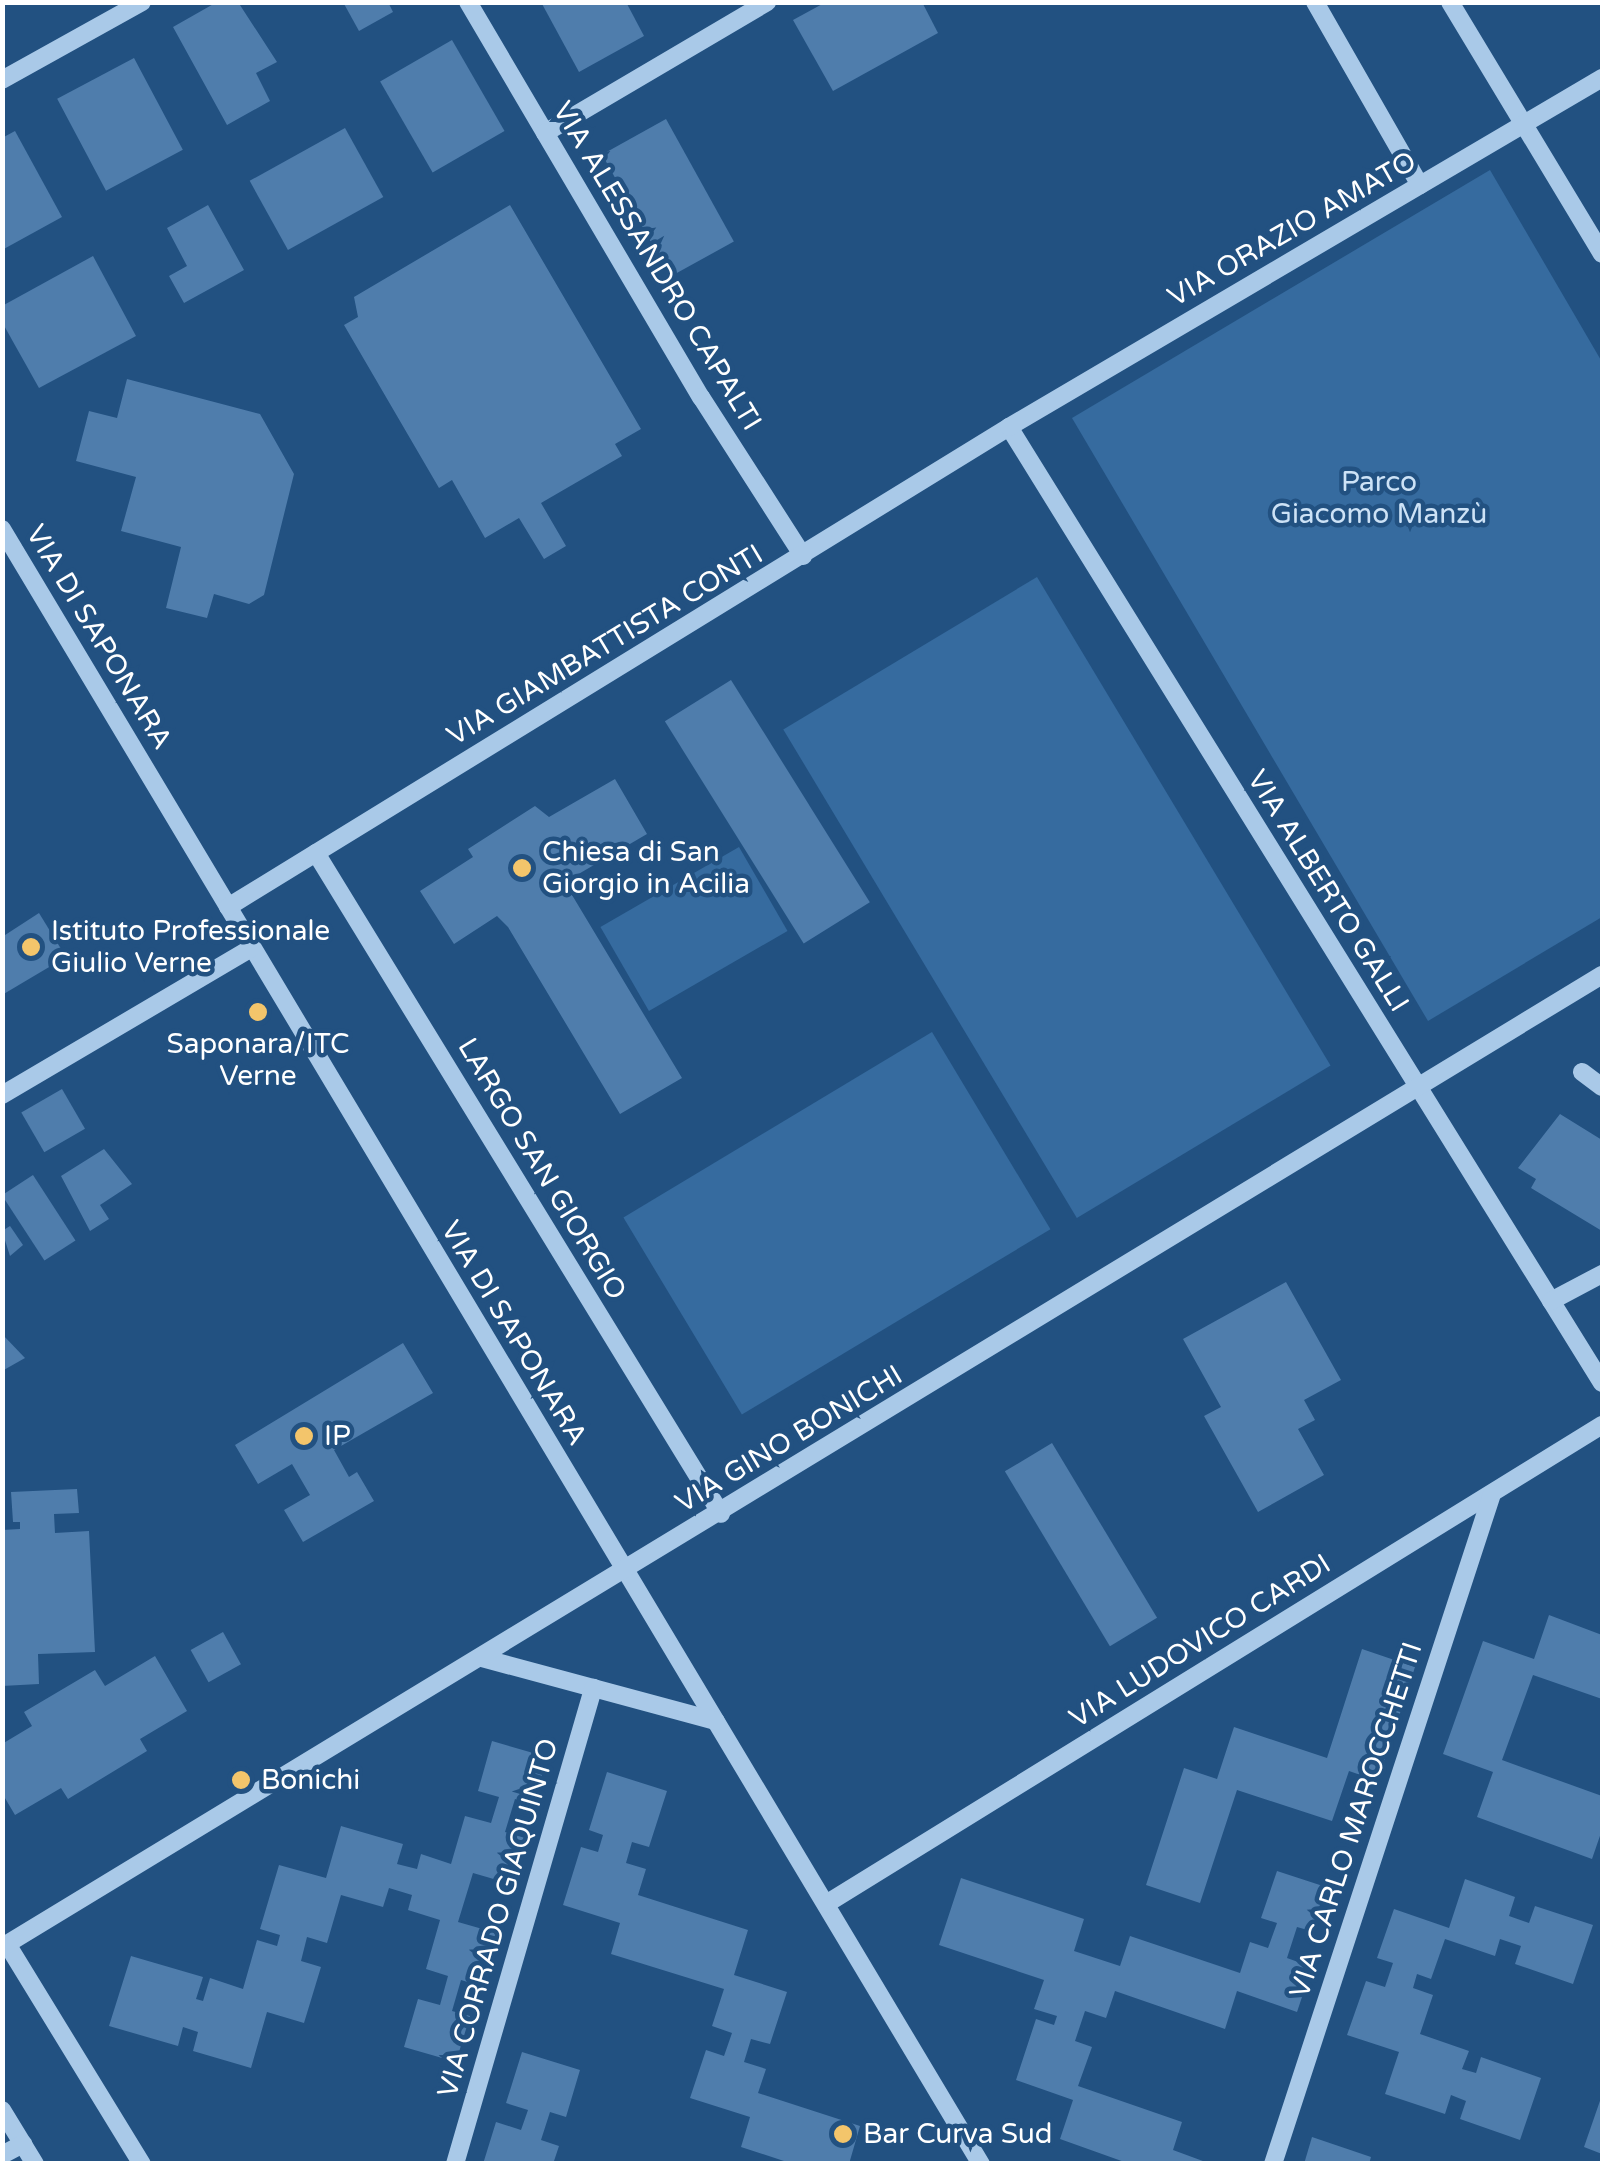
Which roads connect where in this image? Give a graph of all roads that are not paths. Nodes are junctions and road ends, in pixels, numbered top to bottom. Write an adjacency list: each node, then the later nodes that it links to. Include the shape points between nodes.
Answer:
1 (142, 2): 7 (street)
2 (468, 2): 9 (street, VIA ALESSANDRO CAPALTI)
3 (766, 2): 9 (street)
4 (1315, 2): 10 (street)
5 (1450, 2): 8 (street)
6 (1602, 78): 8 (street, VIA ORAZIO AMATO)
7 (2, 80)
8 (1524, 124): 10 (street, VIA ORAZIO AMATO); 11 (street)
9 (545, 133): 14 (street, VIA ALESSANDRO CAPALTI)
10 (1420, 185): 12 (street, VIA ORAZIO AMATO)
11 (1602, 254)
12 (1009, 427): 14 (street, VIA GIAMBATTISTA CONTI); 20 (street, VIA ALBERTO GALLI)
13 (2, 528): 16 (street, VIA DI SAPONARA)
14 (803, 556): 15 (street, VIA GIAMBATTISTA CONTI)
15 (316, 852): 16 (street, VIA GIAMBATTISTA CONTI); 28 (street, LARGO SAN GIORGIO)
16 (228, 907): 17 (street, VIA DI SAPONARA)
17 (252, 948): 22 (street); 29 (street, VIA DI SAPONARA)
18 (1602, 975): 20 (street, VIA GINO BONICHI)
19 (1582, 1072): 21 (street)
20 (1418, 1087): 24 (street, VIA ALBERTO GALLI); 28 (street, VIA GINO BONICHI)
21 (1602, 1087)
22 (2, 1095)
23 (1602, 1274): 24 (street)
24 (1551, 1300): 25 (street, VIA ALBERTO GALLI)
25 (1602, 1383)
26 (1602, 1425): 27 (street, VIA LUDOVICO CARDI)
27 (1492, 1494): 33 (street, VIA LUDOVICO CARDI); 42 (street, VIA CARLO MAROCCHETTI)
28 (721, 1514): 29 (street, VIA GINO BONICHI)
29 (626, 1572): 30 (street, VIA GINO BONICHI); 32 (street, VIA DI SAPONARA)
30 (482, 1658): 31 (street); 34 (street, VIA GINO BONICHI)
31 (594, 1688): 32 (street); 40 (street, VIA CORRADO GIAQUINTO)
32 (716, 1721): 33 (street, VIA DI SAPONARA)
33 (826, 1904): 41 (street, VIA DI SAPONARA)
34 (5, 1946): 39 (street)
35 (2, 2110): 36 (street)
36 (23, 2144): 37 (street); 38 (street)
37 (2, 2155)
38 (35, 2164)
39 (142, 2164)
40 (455, 2164)
41 (981, 2164)
42 (1273, 2164)

